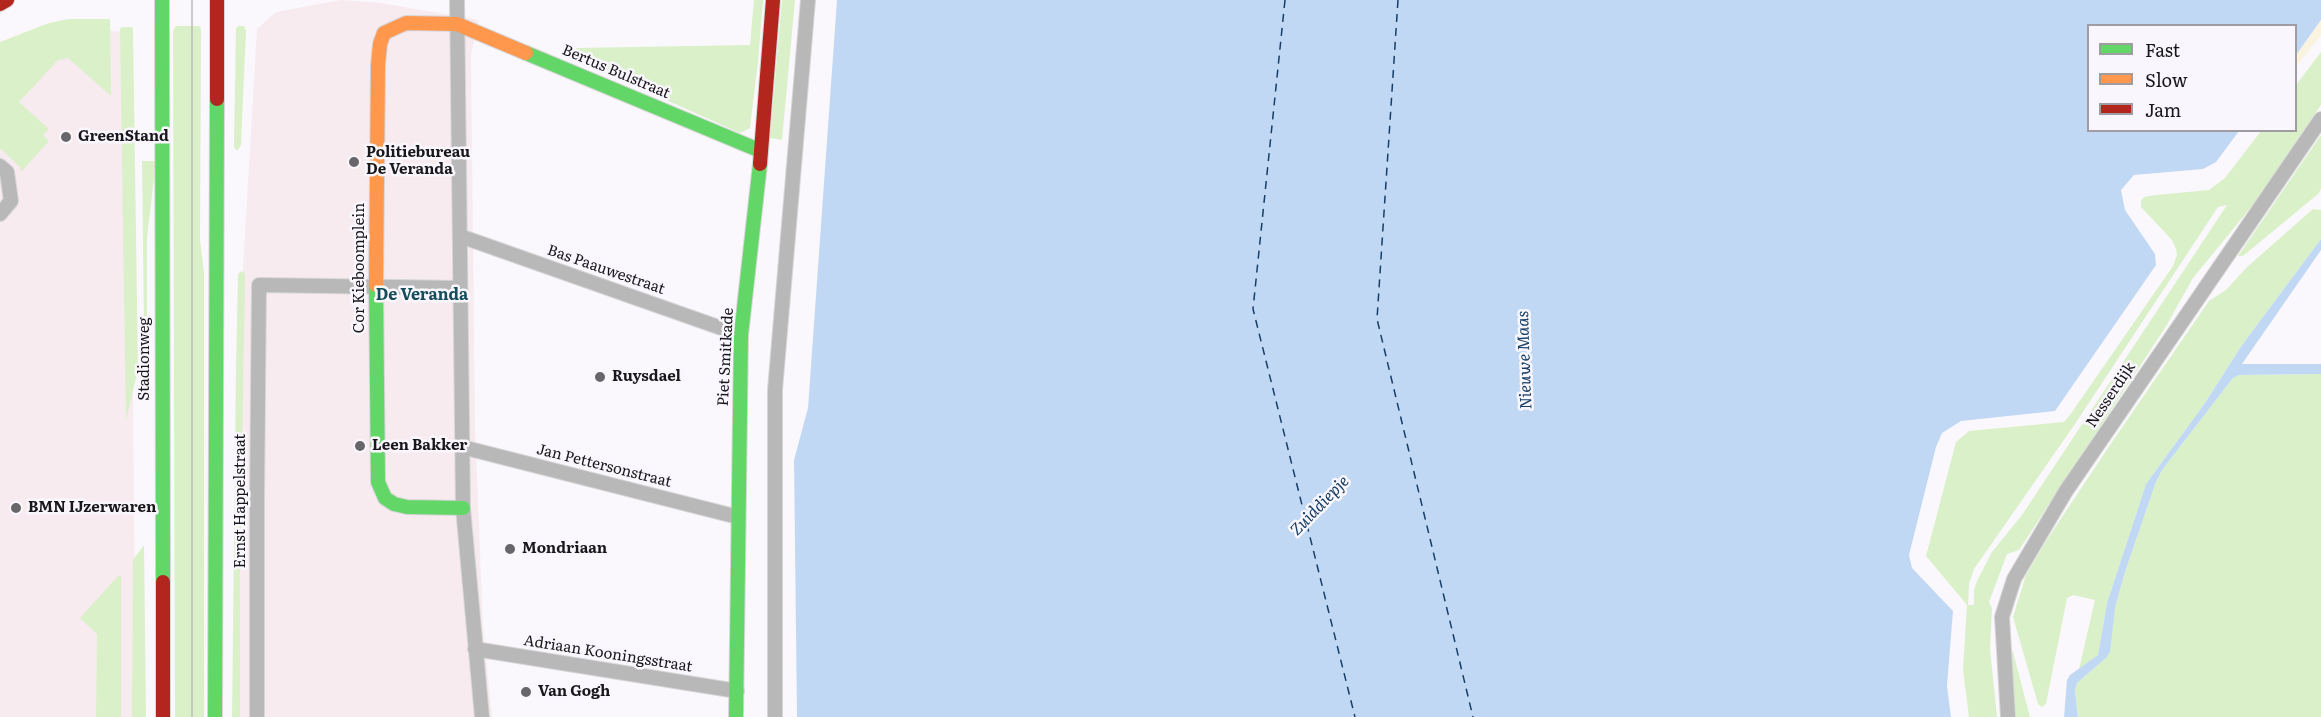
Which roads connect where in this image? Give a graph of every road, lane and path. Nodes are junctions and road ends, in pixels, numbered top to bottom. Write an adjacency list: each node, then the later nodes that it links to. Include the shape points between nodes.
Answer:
1 (7, 0): 7 (street)
2 (162, 0): 22 (street, Stadionweg)
3 (217, 0): 23 (street)
4 (458, 0): 8 (street)
5 (773, 0): 10 (street, Piet Smitkade)
6 (808, 0): 27 (street, via 776,390)
7 (0, 4)
8 (457, 24): 10 (street, Bertus Bulstraat); 13 (street); 14 (street, Cor Kieboomplein, via 399,25 384,33 380,44)
9 (2321, 119): 28 (street, Nesserdijk, via 2073,482 2019,571 2002,616)
10 (761, 151): 16 (street, Piet Smitkade)
11 (0, 166): 12 (street, via 7,172 11,201)
12 (0, 214)
13 (460, 236): 15 (street); 16 (street, Bas Paauwestraat)
14 (376, 286): 15 (street); 18 (street, Cor Kieboomplein, via 378,482 385,498 394,504); 24 (street, Ernst Happelstraat, via 259,285)
15 (460, 288): 17 (street)
16 (741, 335): 19 (street, Piet Smitkade)
17 (462, 447): 18 (street); 19 (street, Jan Pettersonstraat)
18 (463, 508): 20 (street)
19 (738, 517): 21 (street, Piet Smitkade)
20 (475, 649): 21 (street, Adriaan Kooningsstraat); 25 (street)
21 (737, 691): 26 (street, Piet Smitkade)
22 (163, 717)
23 (215, 717)
24 (257, 717)
25 (482, 717)
26 (736, 717)
27 (775, 717)
28 (2008, 717)

